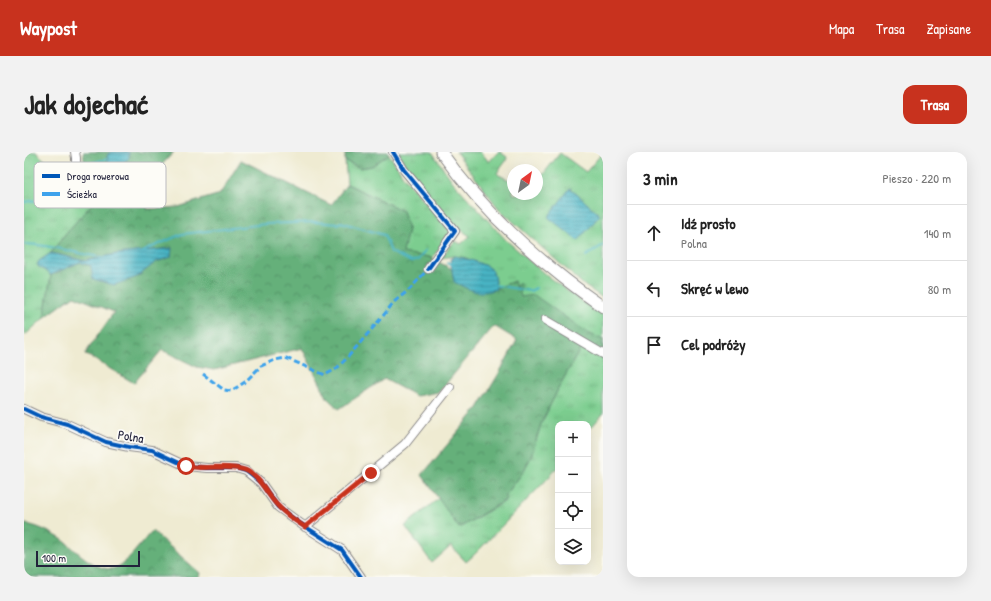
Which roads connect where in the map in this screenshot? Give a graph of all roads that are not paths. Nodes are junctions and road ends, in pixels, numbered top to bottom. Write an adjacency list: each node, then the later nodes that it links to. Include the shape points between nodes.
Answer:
1 (75, 152): 4 (street)
2 (393, 152): 5 (street, via 404,170 455,231)
3 (441, 152): 6 (main road, via 506,229)
4 (76, 162)
5 (428, 269)
6 (603, 307)
7 (545, 320): 8 (street)
8 (603, 354)
9 (450, 386): 11 (street, via 405,444)
10 (24, 409): 11 (street, Polna, via 67,424 106,442 152,450 186,466 236,468 246,471 261,483 278,507)
11 (305, 527): 12 (street, Polna, via 342,550)
12 (361, 577)

